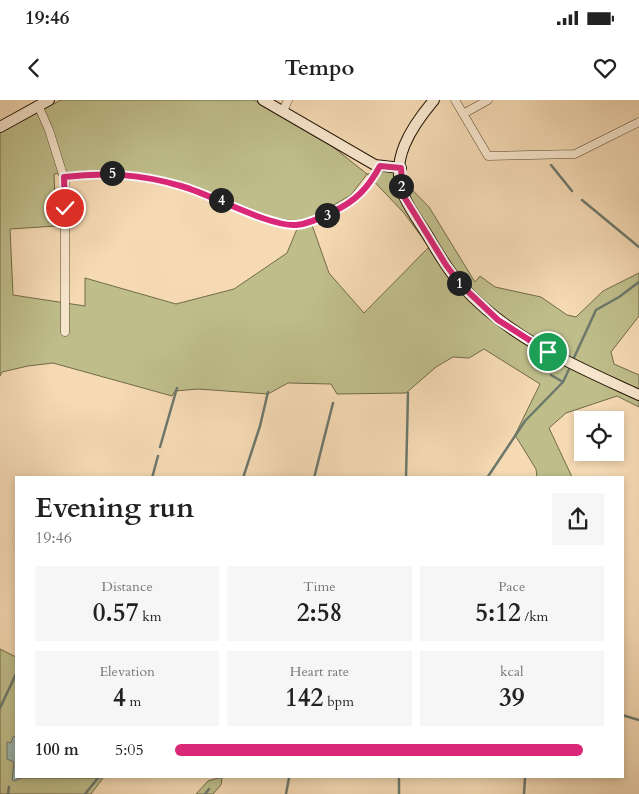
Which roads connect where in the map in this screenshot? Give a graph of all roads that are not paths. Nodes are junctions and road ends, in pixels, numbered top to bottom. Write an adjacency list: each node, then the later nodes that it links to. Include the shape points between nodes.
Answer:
1 (49, 100): 7 (street)
2 (263, 100): 8 (street)
3 (288, 100): 8 (street)
4 (434, 100): 13 (street, via 407,137)
5 (455, 100): 9 (street)
6 (488, 100): 9 (street)
7 (38, 105): 11 (street); 14 (street)
8 (283, 111): 12 (street)
9 (464, 114): 10 (street, via 488,156 575,154)
10 (639, 122)
11 (0, 127)
12 (380, 166): 13 (street); 14 (street, via 368,186 350,204 309,222 292,225 262,218 199,191 155,179 113,173)
13 (401, 168): 16 (street, via 403,195 461,285 498,320 548,352)
14 (64, 177): 15 (street)
15 (65, 332)
16 (639, 395)

